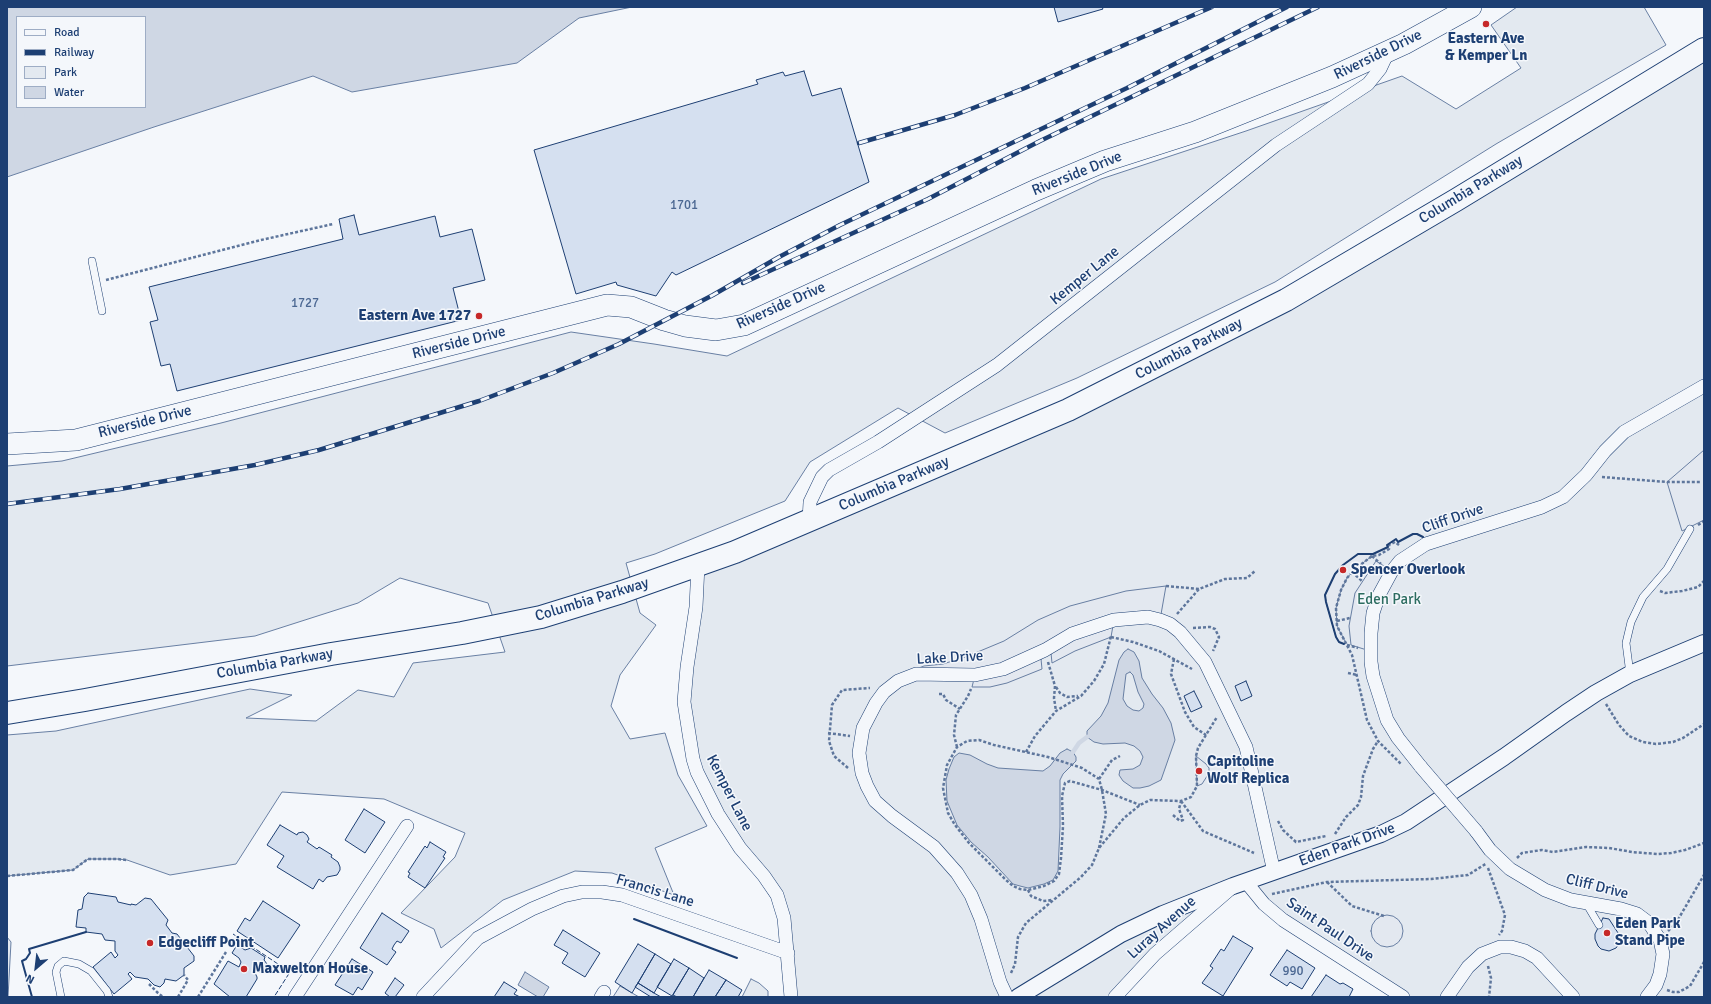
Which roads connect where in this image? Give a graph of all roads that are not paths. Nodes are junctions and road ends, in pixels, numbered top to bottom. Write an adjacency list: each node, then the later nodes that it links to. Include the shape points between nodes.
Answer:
1 (1470, 7): 3 (main road, Riverside Drive)
2 (1704, 49): 8 (highway, Columbia Parkway, via 1286,300 1068,410)
3 (1388, 52): 7 (main road, Riverside Drive, via 1195,132 1105,161 1036,190 744,325 716,330 685,326 632,307 607,305 76,440); 8 (street, Kemper Lane, via 1380,69 1368,84 1276,145 997,365 878,442 829,470 822,477 810,502)
4 (92, 261): 5 (lane)
5 (102, 311)
6 (1704, 386): 17 (street, Cliff Drive, bridge, via 1624,432 1586,476 1563,497 1542,507 1426,544 1400,561 1379,595 1373,613 1370,645 1373,676 1387,720 1398,738 1476,832 1492,861 1545,890 1571,900)
7 (7, 444)
8 (809, 520): 10 (highway, Columbia Parkway)
9 (1690, 529): 12 (lane, via 1667,570 1643,597 1632,622 1626,643)
10 (698, 565): 13 (highway, Columbia Parkway, via 541,617 465,633 331,654); 19 (street, Kemper Lane, via 696,607 684,702 693,759 718,814 740,848 778,895 784,918)
11 (1704, 643): 12 (street, Eden Park Drive)
12 (1630, 674): 15 (street, Eden Park Drive, via 1596,693 1406,822 1381,834)
13 (7, 712)
14 (407, 826): 22 (street)
15 (1274, 872): 16 (street, Eden Park Drive); 25 (street, Lake Drive, via 1246,747 1205,662 1170,624 1148,617 1114,620 1072,634 1045,650 1003,669 975,675 916,674 898,680 884,692 868,717 859,753 862,773 875,801 934,847 957,873 971,895 981,919)
16 (1240, 884): 26 (street, Eden Park Drive, via 1163,914 1121,934); 27 (street, Luray Avenue, via 1155,954); 28 (street, Saint Paul Drive, via 1284,920)
17 (1585, 902): 18 (lane); 31 (street, Cliff Drive, via 1638,914 1653,928 1660,940 1662,968 1656,984)
18 (1599, 925)
19 (788, 953): 23 (street, Francis Lane, via 622,895 582,892 563,896 532,909 478,938); 24 (street, Kemper Lane)
20 (62, 997): 21 (lane, via 56,972 64,961 79,964 91,971)
21 (109, 997)
22 (295, 997)
23 (424, 997)
24 (791, 997)
25 (1007, 997)
26 (1018, 997)
27 (1115, 997)
28 (1403, 997)
29 (1447, 997): 30 (street, via 1468,967 1482,954 1500,947 1511,947 1537,958)
30 (1573, 997)
31 (1647, 997)

